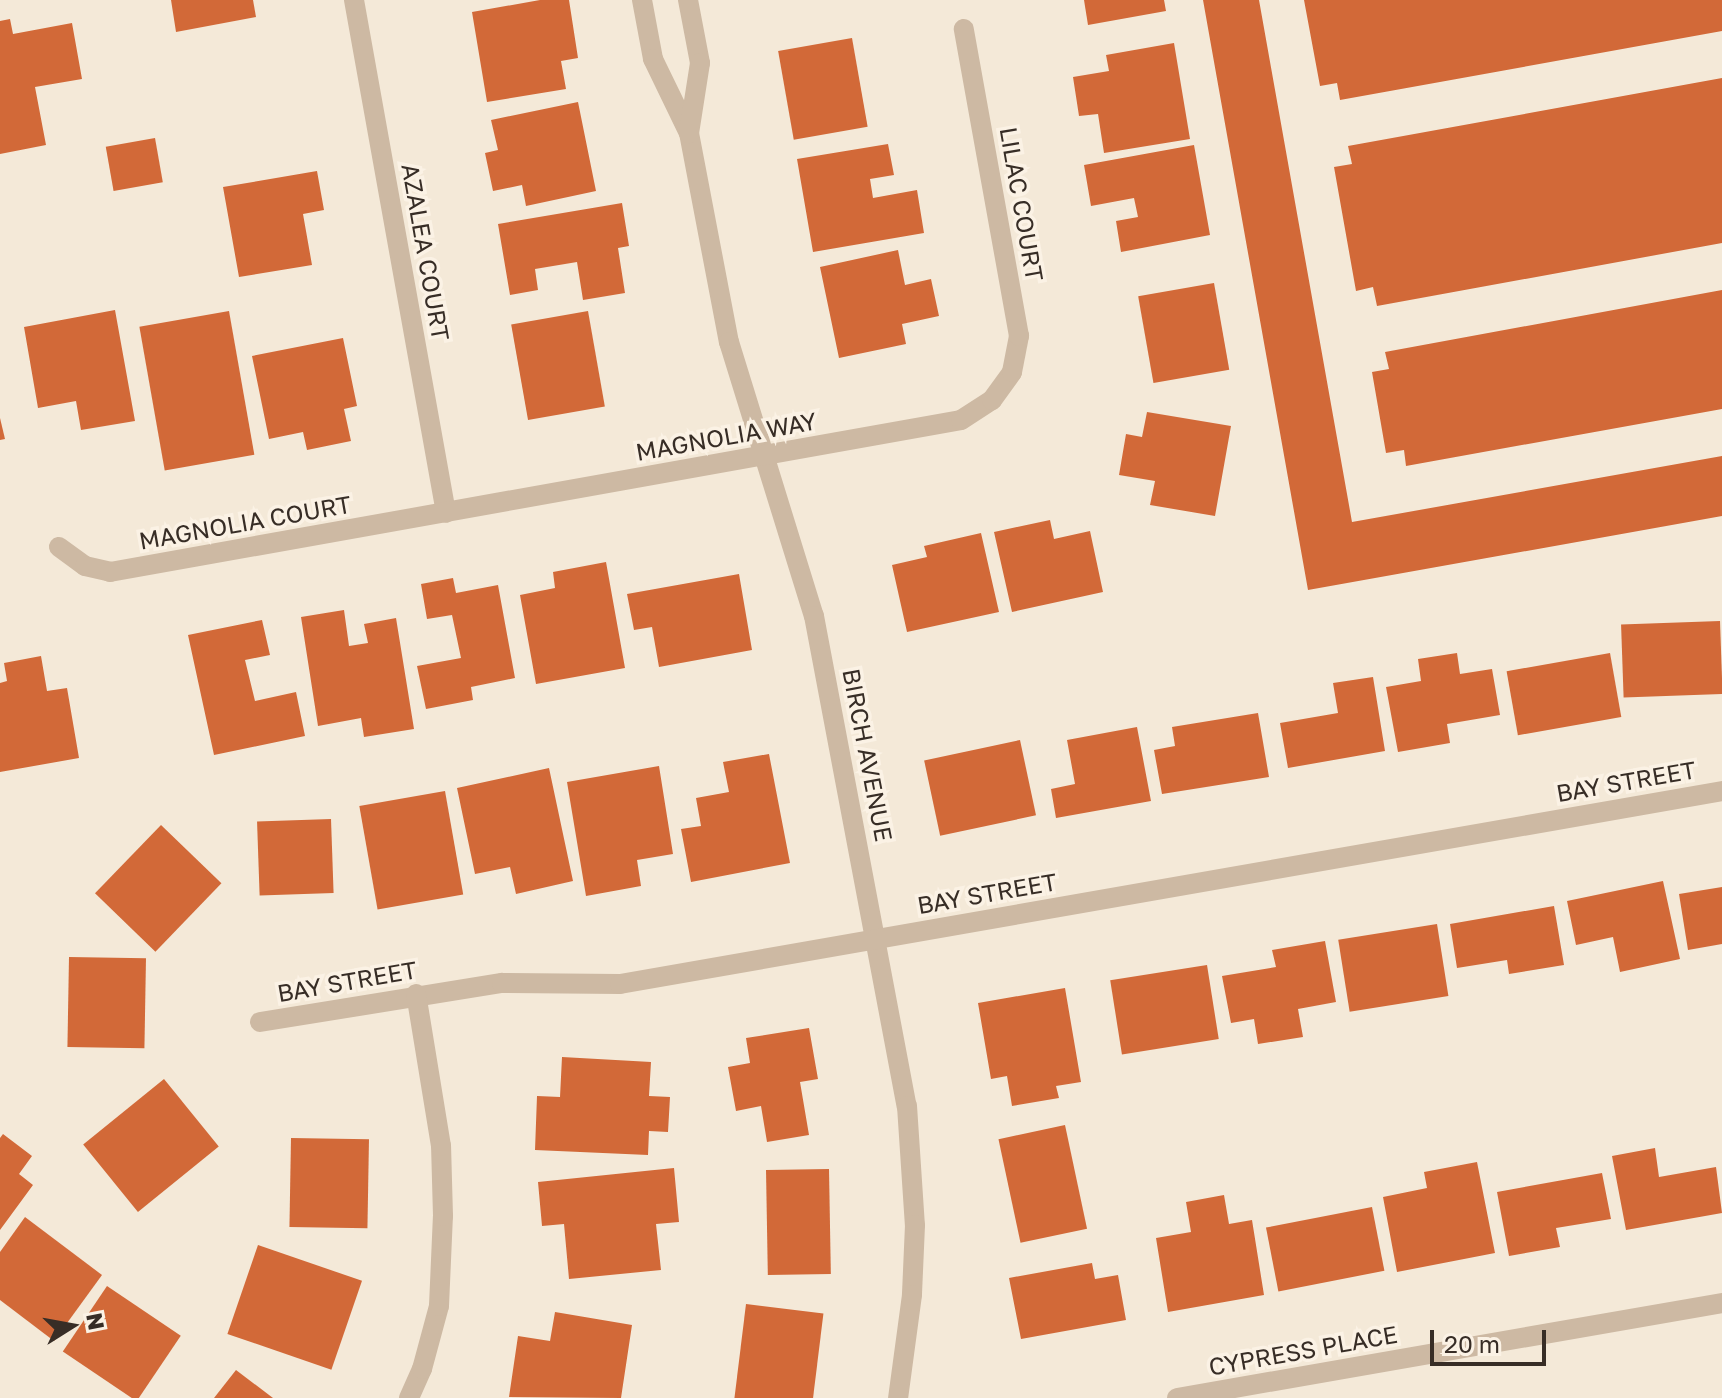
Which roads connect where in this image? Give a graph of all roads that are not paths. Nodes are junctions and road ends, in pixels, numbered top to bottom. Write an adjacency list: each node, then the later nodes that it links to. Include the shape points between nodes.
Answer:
1 (354, 0): 8 (street, AZALEA COURT)
2 (642, 0): 5 (street, BIRCH AVENUE, via 653,59)
3 (688, 0): 5 (street, BIRCH AVENUE, via 700,63)
4 (964, 29): 6 (street, LILAC COURT, via 1019,336 1012,372)
5 (689, 133): 7 (street, BIRCH AVENUE, via 729,342)
6 (1002, 386): 7 (street, MAGNOLIA WAY, via 992,400 961,420)
7 (764, 456): 8 (street, MAGNOLIA WAY); 11 (street, BIRCH AVENUE, via 814,616)
8 (446, 513): 9 (street, MAGNOLIA COURT, via 110,572 85,566)
9 (59, 547)
10 (1722, 791): 11 (street, BAY STREET)
11 (876, 939): 12 (street, BAY STREET, via 620,984 502,983); 16 (street, BIRCH AVENUE, via 907,1106 915,1225)
12 (416, 994): 13 (street, BAY STREET); 15 (street, via 441,1146 443,1216 439,1306)
13 (260, 1022)
14 (1722, 1303): 17 (street, CYPRESS PLACE)
15 (409, 1398)
16 (898, 1398)
17 (1177, 1398)

